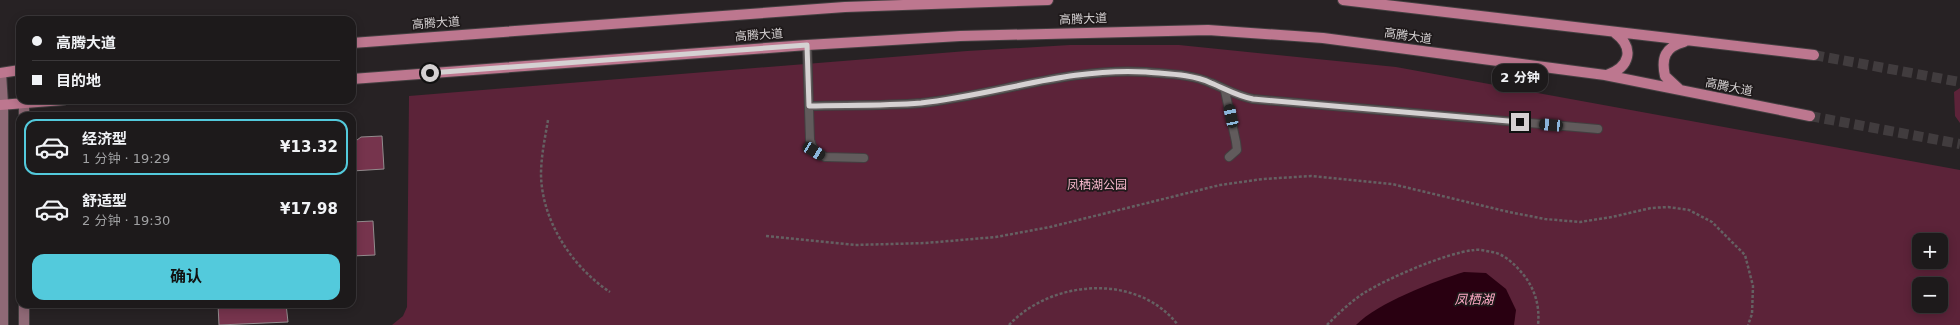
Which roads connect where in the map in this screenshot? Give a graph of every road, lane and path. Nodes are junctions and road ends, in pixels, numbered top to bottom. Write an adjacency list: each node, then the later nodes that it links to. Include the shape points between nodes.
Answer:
1 (1048, 0): 5 (main road, 高腾大道, via 845,7)
2 (1343, 0): 3 (main road)
3 (1615, 33): 4 (main road); 10 (main road, via 1627,46 1627,55 1618,71)
4 (1688, 41): 7 (main road); 12 (main road, via 1674,45 1664,60 1665,76)
5 (356, 43)
6 (807, 45): 10 (main road, 高腾大道, via 968,36 1208,30 1323,38); 11 (main road, 高腾大道); 16 (lane)
7 (1814, 55)
8 (16, 71): 9 (main road)
9 (0, 73): 15 (street)
10 (1605, 75): 12 (main road, 高腾大道)
11 (356, 79)
12 (1681, 90): 17 (main road, 高腾大道)
13 (1225, 91): 16 (lane, via 1197,78 1146,72 1113,72 1085,74 921,103); 19 (lane, via 1253,99); 20 (lane, via 1236,142 1236,150)
14 (16, 102): 15 (main road)
15 (1, 105): 25 (street)
16 (809, 106): 21 (lane, via 810,140 814,151 825,157)
17 (1810, 116)
18 (548, 120): 23 (path, via 541,176 549,213 565,246 582,269 593,281)
19 (1598, 129)
20 (1229, 157)
21 (864, 158)
22 (766, 236): 31 (path, via 855,245 926,243 996,237 1050,227 1220,185 1311,176 1392,184 1545,219 1573,221 1612,217 1668,206 1689,210 1712,222 1745,255 1753,286 1752,314)
23 (610, 292)
24 (24, 308): 26 (street)
25 (3, 325)
26 (24, 325)
27 (1010, 325): 28 (path, via 1017,316 1057,294 1079,289 1104,288 1135,295 1160,306)
28 (1178, 325)
29 (1327, 325): 30 (path, via 1364,293 1440,258 1474,250 1494,252 1514,263 1536,296)
30 (1538, 325)
31 (1748, 325)

